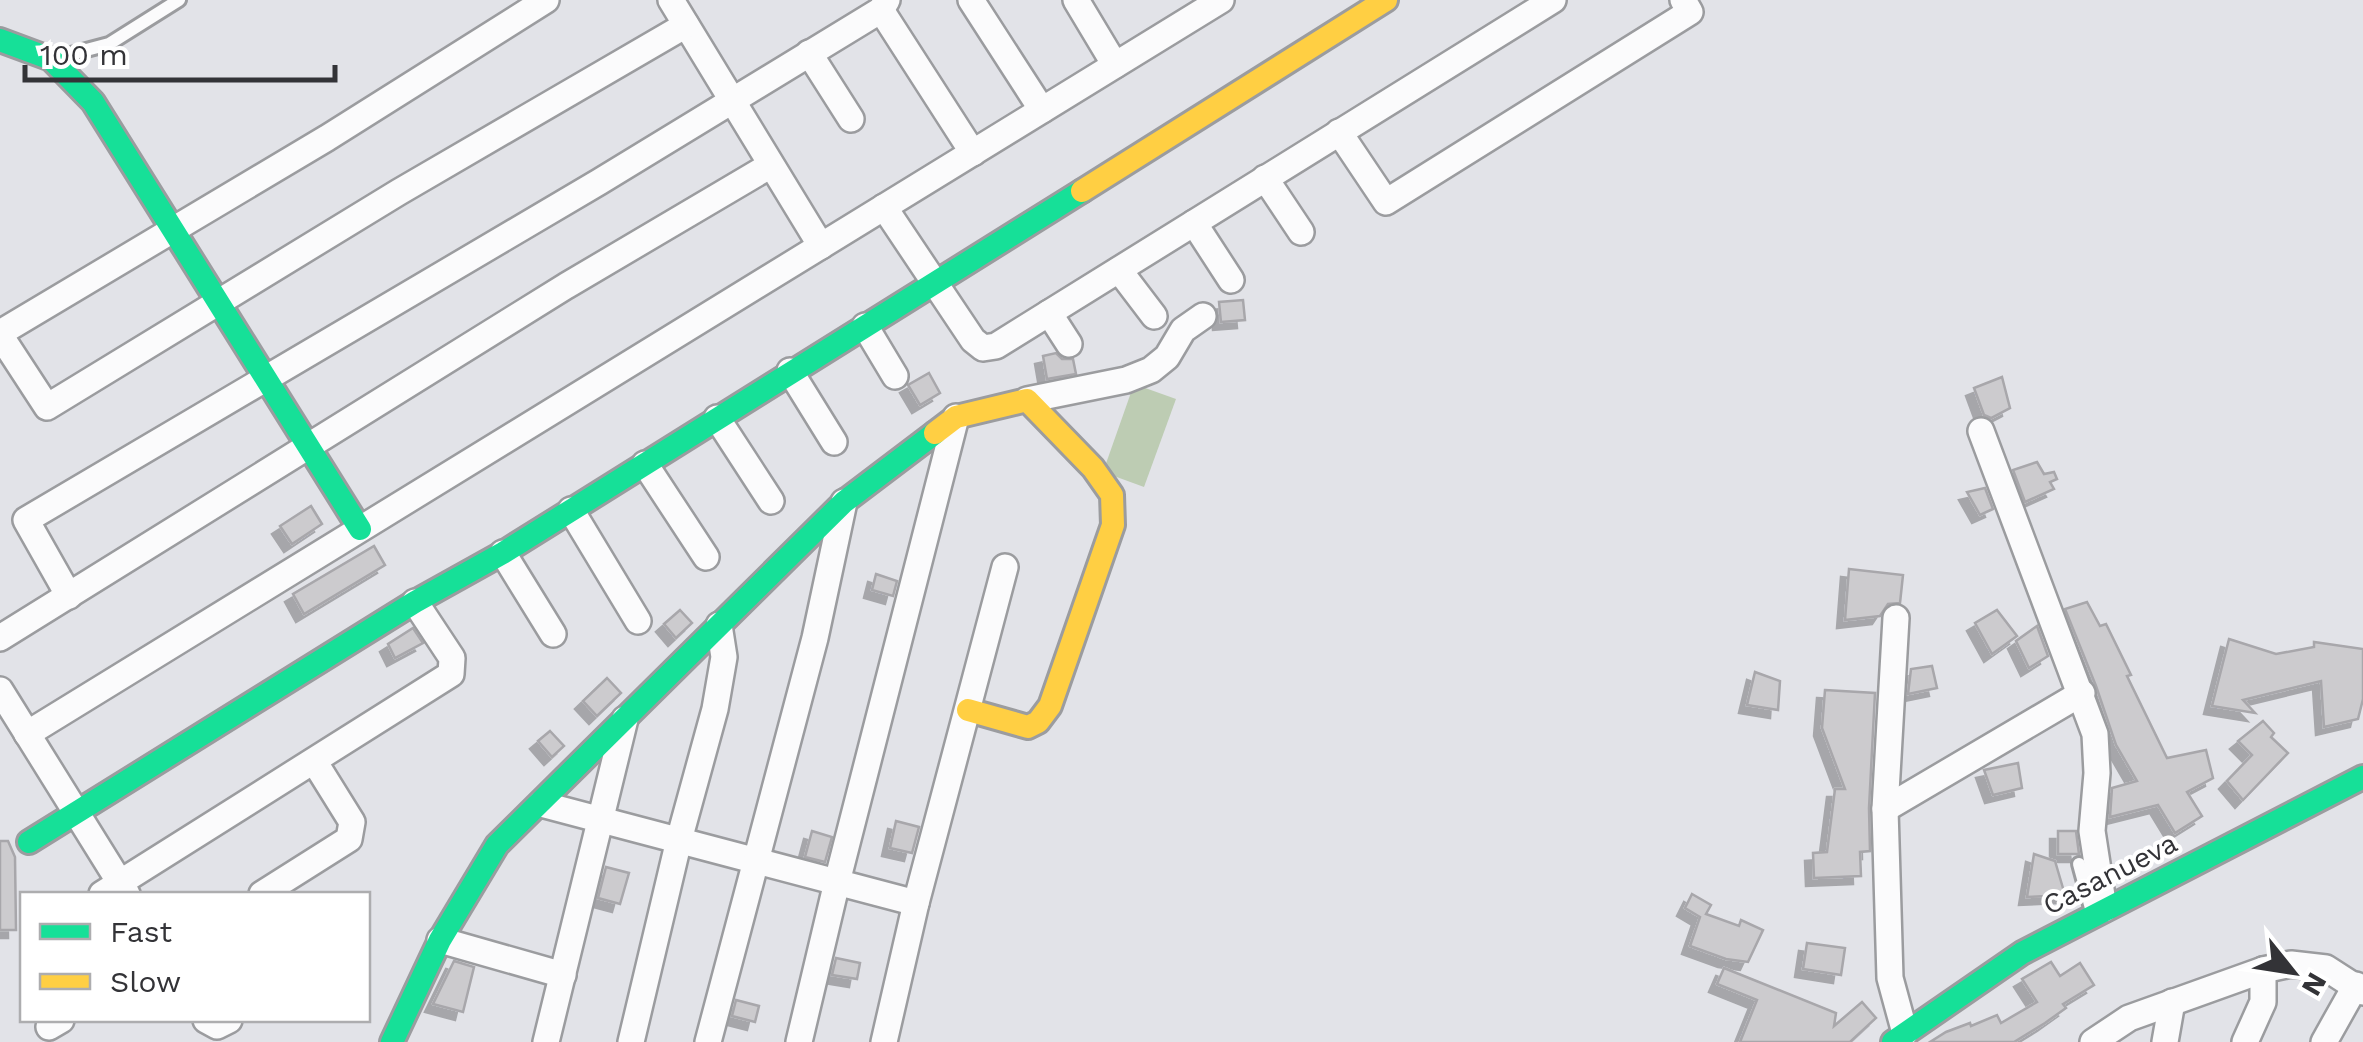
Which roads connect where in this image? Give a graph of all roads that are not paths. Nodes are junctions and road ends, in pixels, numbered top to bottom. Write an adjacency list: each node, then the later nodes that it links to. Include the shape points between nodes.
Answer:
1 (179, 0): 15 (lane, via 109,44)
2 (546, 0): 26 (street)
3 (671, 0): 12 (street)
4 (970, 0): 18 (street)
5 (1076, 0): 16 (street)
6 (1221, 0): 11 (street)
7 (1386, 0): 31 (street)
8 (1553, 0): 20 (street)
9 (1682, 0): 20 (street, via 1690,12 1386,202)
10 (884, 5): 14 (street); 21 (street)
11 (1185, 9): 16 (street)
12 (686, 25): 17 (street); 32 (street)
13 (0, 40): 15 (street)
14 (809, 53): 17 (street); 19 (street)
15 (51, 59): 26 (street, via 93,102)
16 (1116, 65): 18 (street)
17 (731, 99): 22 (street); 41 (street)
18 (1042, 110): 21 (street)
19 (851, 119)
20 (1339, 132): 23 (street)
21 (973, 153): 24 (street)
22 (772, 165): 28 (street); 47 (street)
23 (1265, 178): 25 (street); 27 (street)
24 (884, 207): 28 (street); 31 (street)
25 (1194, 223): 29 (street); 30 (street)
26 (171, 228): 32 (street); 37 (street)
27 (1301, 232)
28 (821, 246): 52 (street)
29 (1119, 270): 33 (street); 34 (street)
30 (1231, 280)
31 (936, 284): 33 (street, via 984,348); 36 (street)
32 (217, 302): 37 (street, via 46,407); 41 (street)
33 (1049, 313): 38 (street)
34 (1154, 316)
35 (1203, 316): 42 (street, via 1151,370)
36 (866, 326): 39 (street); 40 (street)
37 (0, 334)
38 (1069, 344)
39 (790, 371): 44 (street); 46 (street)
40 (895, 376)
41 (265, 378): 47 (street); 56 (street, via 26,520)
42 (1027, 400): 43 (street); 65 (street, via 1112,495 1113,525 1050,706 1038,722 1028,727)
43 (956, 417): 50 (street); 78 (street)
44 (717, 418): 48 (street); 49 (street)
45 (1981, 431): 64 (street)
46 (834, 442)
47 (309, 448): 52 (street); 56 (street)
48 (645, 464): 51 (street); 54 (street)
49 (771, 501)
50 (844, 502): 60 (street); 76 (street)
51 (572, 510): 53 (street); 59 (street)
52 (360, 529): 67 (street)
53 (503, 554): 57 (street); 61 (street)
54 (706, 557)
55 (1005, 567): 65 (street)
56 (69, 596): 62 (street)
57 (415, 602): 68 (street, via 452,658 451,674); 72 (street)
58 (1896, 618): 71 (street)
59 (638, 620)
60 (719, 625): 66 (street); 74 (street, via 724,656 715,710)
61 (553, 634)
62 (0, 638)
63 (0, 690): 67 (street)
64 (2082, 692): 71 (street); 82 (street, via 2095,734)
65 (968, 710): 81 (street)
66 (626, 719): 70 (street); 73 (street)
67 (27, 734): 72 (street)
68 (314, 760): 79 (street); 80 (street, via 352,822 348,839)
69 (2363, 777): 82 (street, Casanueva)
70 (541, 804): 73 (street); 83 (street, via 497,845)
71 (1885, 809): 88 (street, via 1890,978)
72 (76, 812): 75 (street); 79 (street)
73 (601, 820): 74 (street); 85 (street)
74 (678, 840): 76 (street); 91 (street)
75 (29, 842)
76 (756, 860): 78 (street); 92 (street)
77 (2078, 864): 82 (lane)
78 (836, 882): 81 (street); 93 (street)
79 (116, 891)
80 (265, 892)
81 (916, 903): 94 (street)
82 (2098, 912): 88 (street, Casanueva, via 2022,953)
83 (440, 940): 85 (street); 89 (street)
84 (2263, 970): 86 (street, via 2292,964 2326,968); 87 (street); 97 (street, via 2263,1002)
85 (563, 976): 90 (street)
86 (2360, 988): 98 (street)
87 (2172, 1002): 95 (street, via 2128,1018); 96 (street)
88 (1899, 1037)
89 (392, 1042)
90 (546, 1042)
91 (631, 1042)
92 (708, 1042)
93 (799, 1042)
94 (884, 1042)
95 (2093, 1042)
96 (2165, 1042)
97 (2245, 1042)
98 (2324, 1042)

